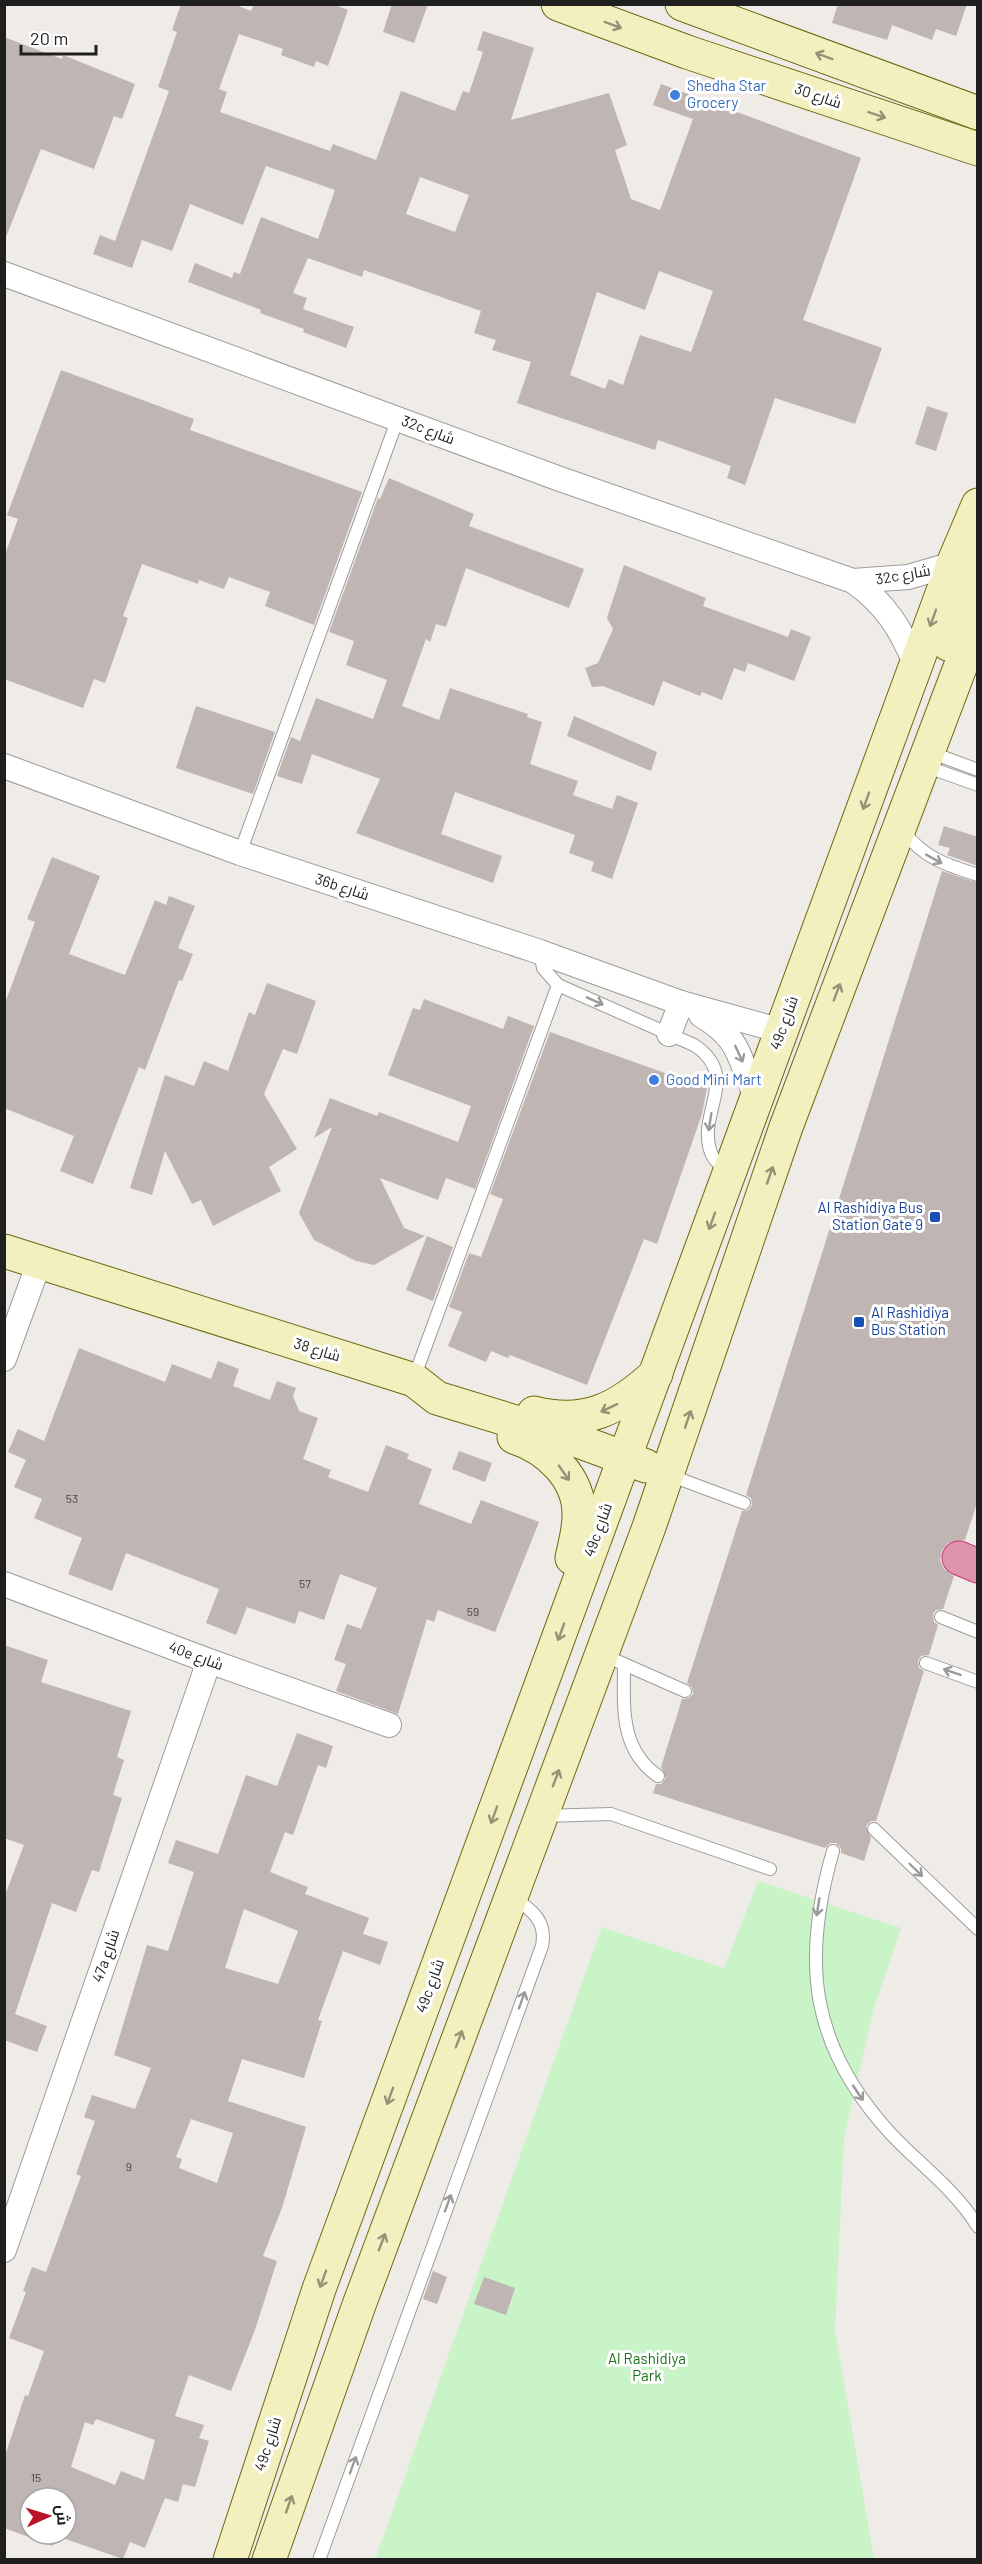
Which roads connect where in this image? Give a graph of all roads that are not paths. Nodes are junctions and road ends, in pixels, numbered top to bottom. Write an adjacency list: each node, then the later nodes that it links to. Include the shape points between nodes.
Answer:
1 (558, 4): 4 (street, شارع 30, one-way to 4, via 687,52)
2 (682, 4): 3 (street, one-way to 2)
3 (978, 113)
4 (978, 149)
5 (4, 274): 6 (street, 32c شارع)
6 (398, 418): 9 (street, 32c شارع); 17 (lane)
7 (978, 505): 8 (street, 49c شارع)
8 (965, 564): 9 (street, 32c شارع, via 908,577); 11 (street, 49c شارع, one-way to 11); 16 (street, via 896,786 895,812)
9 (853, 581): 11 (street, 32c شارع, via 889,612)
10 (978, 620): 12 (street)
11 (916, 666): 22 (street, 49c شارع, one-way to 22)
12 (927, 759): 14 (lane); 15 (lane); 16 (street)
13 (4, 766): 17 (street, 36b شارع)
14 (978, 770)
15 (978, 785)
16 (900, 827): 18 (lane, one-way to 18, via 932,859); 25 (street, one-way to 16)
17 (240, 853): 19 (street, 36b شارع)
18 (978, 875)
19 (540, 952): 20 (lane, via 543,968); 21 (street, 36b شارع)
20 (558, 985): 23 (lane, one-way to 23); 31 (lane)
21 (681, 1003): 22 (street, 36b شارع); 23 (street); 24 (street, 36b شارع, one-way to 24, via 722,1027 731,1038)
22 (782, 1031): 24 (street, 49c شارع); 25 (street, via 796,1061)
23 (669, 1034): 26 (lane, one-way to 26, via 702,1050 714,1066 717,1087 710,1120 710,1146 713,1158)
24 (757, 1098): 26 (street, 49c شارع)
25 (786, 1127): 33 (street, one-way to 25)
26 (729, 1173): 30 (street, 49c شارع, one-way to 30)
27 (4, 1251): 28 (street, شارع 38)
28 (39, 1263): 29 (street); 31 (street, شارع 38)
29 (4, 1359)
30 (656, 1374): 31 (street, one-way to 31, via 610,1408 571,1419); 32 (street, 49c شارع)
31 (414, 1380): 32 (street, شارع 38, via 437,1398); 36 (street, one-way to 36, via 423,1400 437,1411 526,1441 553,1458 564,1471 578,1500 579,1514 571,1568)
32 (625, 1458): 33 (street, شارع 38); 36 (street, 49c شارع)
33 (668, 1474): 34 (lane); 39 (street)
34 (744, 1503)
35 (4, 1584): 40 (street, 40e شارع)
36 (573, 1599): 49 (street, 49c شارع, one-way to 49)
37 (940, 1617): 38 (lane)
38 (978, 1632)
39 (613, 1659): 43 (lane); 45 (lane, via 628,1738 640,1762); 46 (street, one-way to 39)
40 (209, 1661): 44 (street, 40e شارع); 55 (street, 47a شارع)
41 (926, 1663): 42 (lane, one-way to 41)
42 (978, 1682)
43 (685, 1691)
44 (389, 1725)
45 (658, 1776)
46 (542, 1816): 50 (lane, via 611,1814); 51 (street)
47 (874, 1829): 52 (lane, one-way to 52)
48 (833, 1851): 54 (lane, one-way to 54, via 819,1900 814,1946 817,1992 829,2037 862,2099 891,2134 957,2196)
49 (476, 1864): 53 (street, via 451,1968 413,2070 413,2076 422,2084); 56 (street, 49c شارع, one-way to 56, via 319,2289)
50 (770, 1869)
51 (512, 1897): 53 (street, one-way to 51); 58 (lane, one-way to 51, via 542,1946 541,1922)
52 (978, 1929)
53 (443, 2081): 57 (street, one-way to 53, via 358,2305)
54 (978, 2227)
55 (4, 2250)
56 (230, 2559)
57 (269, 2559)
58 (319, 2559)

